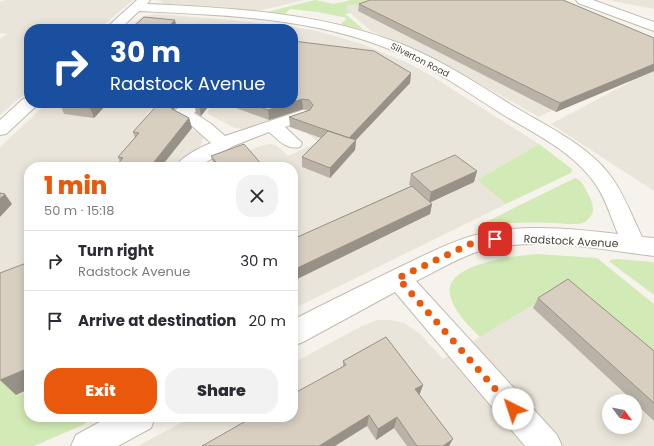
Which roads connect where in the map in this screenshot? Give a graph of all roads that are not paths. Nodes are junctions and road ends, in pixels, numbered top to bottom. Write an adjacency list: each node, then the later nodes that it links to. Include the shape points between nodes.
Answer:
1 (582, 0): 4 (street)
2 (140, 4): 3 (street); 13 (street, Silverton Road, via 296,21 356,33 404,51 452,76 536,127 585,161 602,179)
3 (118, 24)
4 (654, 27)
5 (24, 108): 9 (street)
6 (190, 108): 11 (street, via 181,114 197,122)
7 (303, 115): 8 (street)
8 (273, 126): 10 (street); 11 (street)
9 (0, 130)
10 (293, 143)
11 (223, 144): 12 (street)
12 (191, 162)
13 (644, 246): 14 (street, Radstock Avenue, via 546,237 495,239 470,244)
14 (398, 278): 15 (street, Radstock Avenue); 18 (street)
15 (298, 331)
16 (131, 422): 17 (street)
17 (87, 446)
18 (546, 446)

